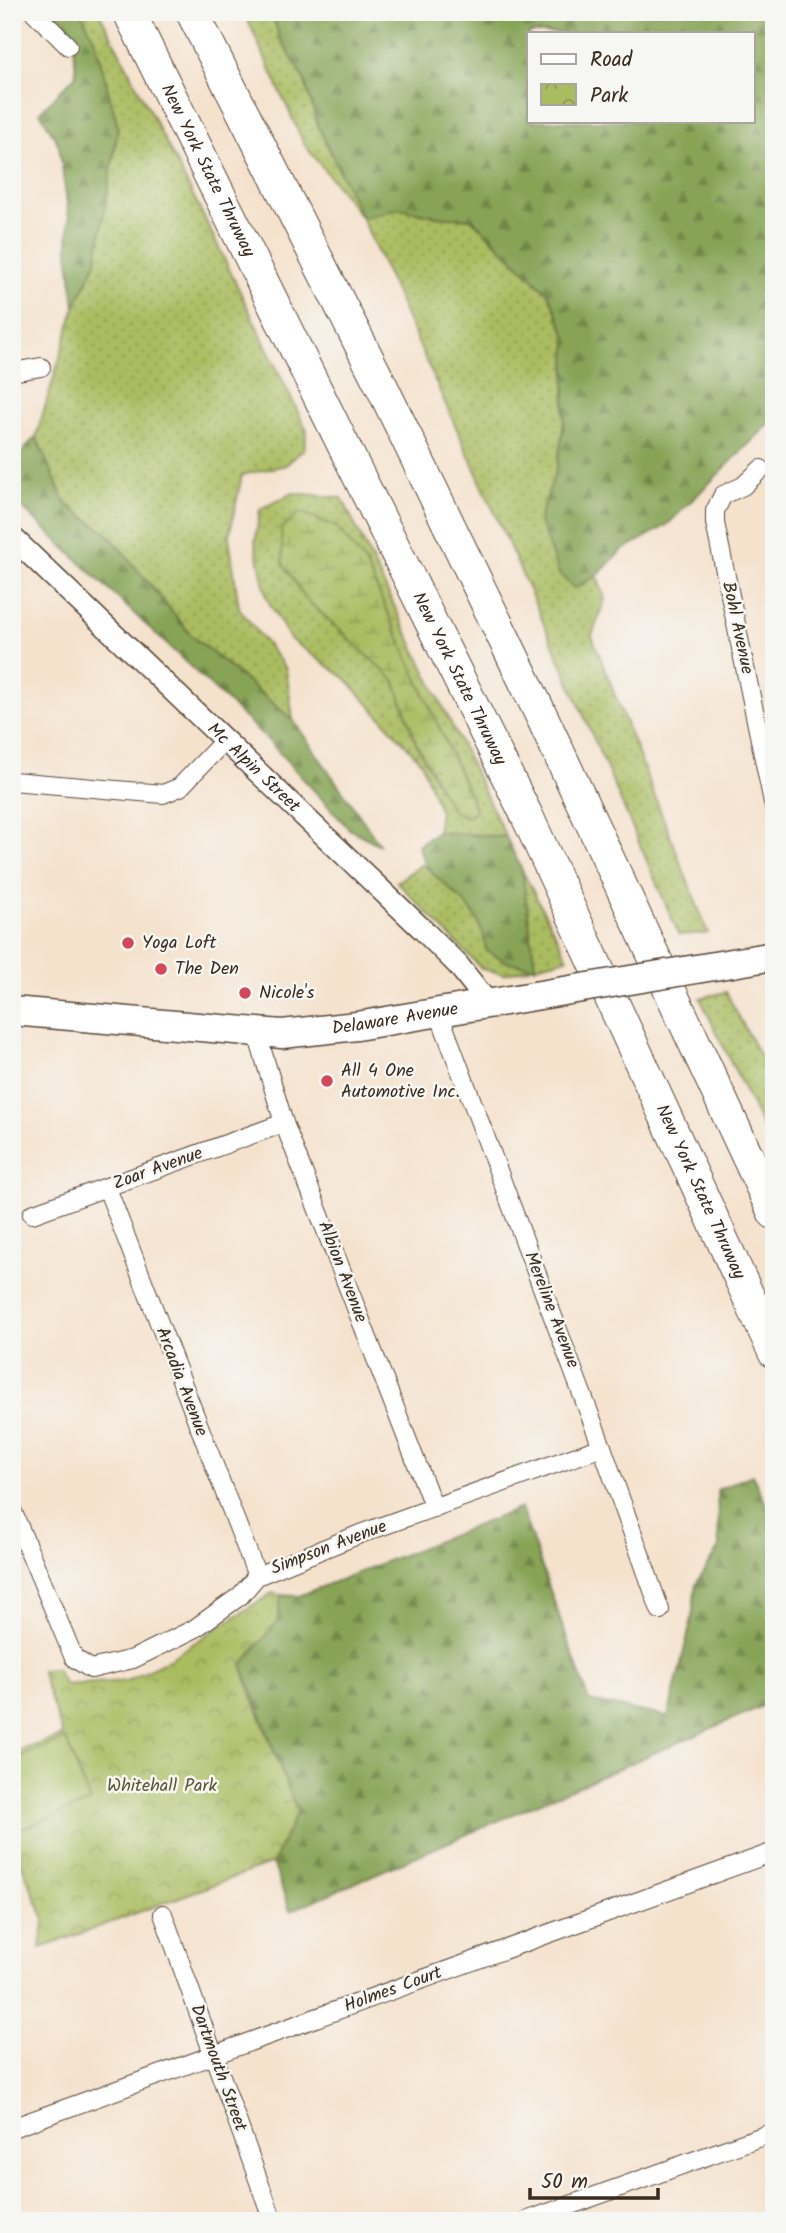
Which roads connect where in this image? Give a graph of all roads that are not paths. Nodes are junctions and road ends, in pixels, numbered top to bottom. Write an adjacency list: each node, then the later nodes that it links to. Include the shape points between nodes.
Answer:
1 (34, 12): 5 (street)
2 (129, 12): 23 (highway, New York State Thruway, via 527,816)
3 (192, 12): 6 (highway)
4 (198, 12): 6 (highway)
5 (68, 46)
6 (219, 67): 21 (highway, via 382,387 543,719)
7 (41, 368): 8 (street)
8 (12, 372)
9 (761, 469): 13 (street, Bohl Avenue, via 743,486 723,495 715,523)
10 (12, 537): 11 (street, Mc Alpin Street)
11 (225, 740): 12 (street, via 180,787 163,794); 15 (street, Mc Alpin Street, via 430,937)
12 (12, 781)
13 (774, 807)
14 (774, 956): 15 (main road, Delaware Avenue, bridge)
15 (488, 1003): 17 (main road, Delaware Avenue)
16 (12, 1011): 18 (main road, Delaware Avenue)
17 (439, 1012): 18 (main road, Delaware Avenue, via 345,1027); 24 (street, Mereline Avenue)
18 (257, 1034): 19 (street, Albion Avenue)
19 (284, 1124): 20 (street, Zoar Avenue); 25 (street, Albion Avenue)
20 (107, 1188): 22 (street, Zoar Avenue); 27 (street, Arcadia Avenue)
21 (774, 1213)
22 (32, 1214)
23 (774, 1352)
24 (603, 1447): 25 (street, Simpson Avenue); 28 (street, Mereline Avenue)
25 (434, 1508): 27 (street, Simpson Avenue)
26 (12, 1510): 27 (street, Simpson Avenue, via 74,1658 91,1669 133,1659 194,1629 240,1596)
27 (257, 1576)
28 (660, 1610)
29 (774, 1852): 31 (street, Holmes Court)
30 (163, 1914): 31 (street, Dartmouth Street)
31 (214, 2056): 32 (street, Holmes Court); 34 (street, Dartmouth Street)
32 (12, 2129)
33 (774, 2132): 35 (street)
34 (273, 2221)
35 (526, 2221)

